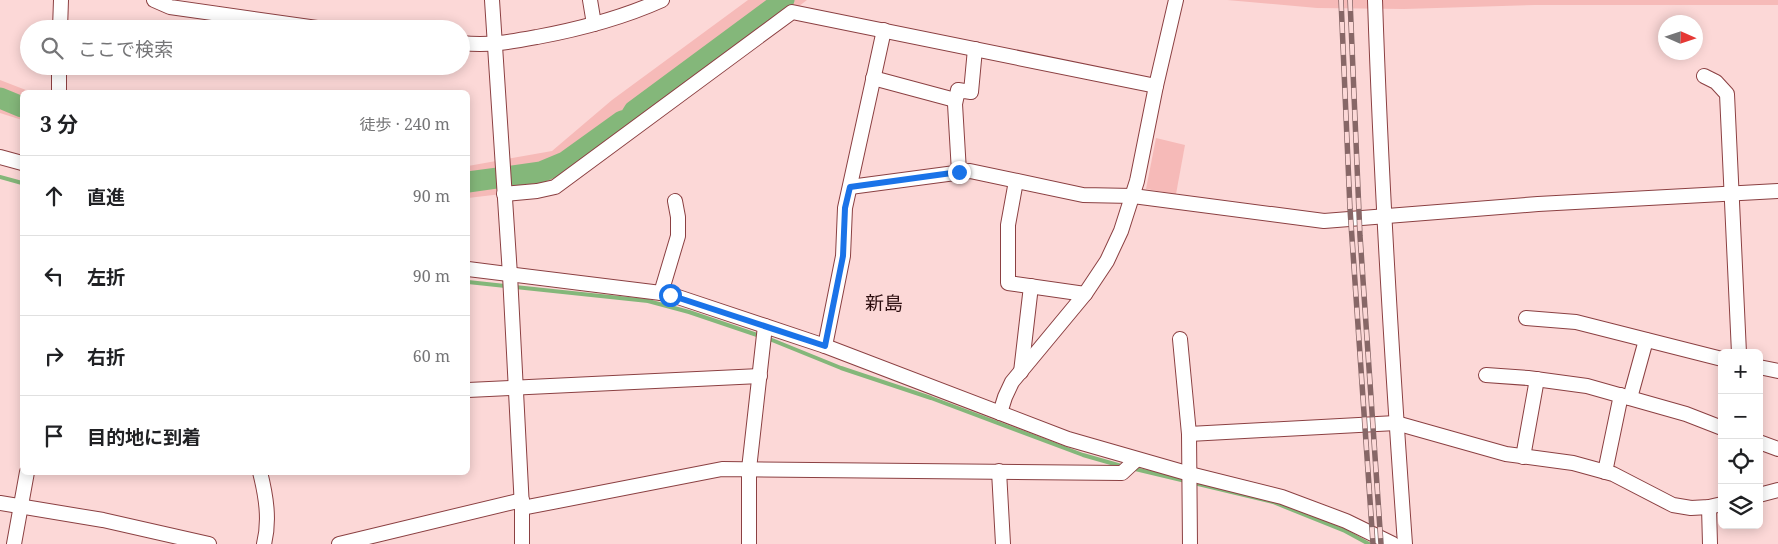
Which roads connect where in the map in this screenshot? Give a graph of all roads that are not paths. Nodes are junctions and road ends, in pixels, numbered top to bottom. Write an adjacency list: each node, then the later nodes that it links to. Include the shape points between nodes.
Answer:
1 (61, 0): 8 (street)
2 (154, 0): 9 (street, via 170,7)
3 (492, 0): 13 (street)
4 (590, 0): 10 (street)
5 (662, 0): 10 (street)
6 (1176, 0): 18 (street)
7 (1375, 0): 31 (street)
8 (60, 20)
9 (261, 20)
10 (594, 24): 13 (street)
11 (884, 30): 14 (street); 17 (street); 28 (street, via 792,12 556,187)
12 (470, 44): 13 (street)
13 (494, 45): 28 (street)
14 (975, 49): 18 (street); 20 (street, via 971,92 958,90)
15 (59, 75): 19 (street)
16 (1704, 76): 27 (street, via 1716,82 1727,94)
17 (874, 78): 20 (street); 25 (street)
18 (1156, 86): 29 (street)
19 (59, 90)
20 (955, 100): 23 (street)
21 (0, 157): 22 (street)
22 (20, 162)
23 (959, 172): 24 (street, via 970,171); 25 (street)
24 (1016, 181): 29 (street, via 1083,195); 34 (street, via 1008,225 1008,283)
25 (850, 187): 41 (street, via 845,208 843,256)
26 (1778, 191): 27 (street)
27 (1732, 193): 31 (street); 42 (street)
28 (504, 194): 33 (street)
29 (1133, 196): 31 (street, via 1324,221); 36 (street, via 1107,260)
30 (675, 202): 35 (street, via 678,236)
31 (1386, 217): 54 (street)
32 (470, 269): 33 (street)
33 (510, 275): 35 (street); 50 (street)
34 (1031, 286): 36 (street); 46 (street)
35 (661, 293): 38 (street)
36 (1084, 294): 46 (street)
37 (1526, 318): 40 (street, via 1576,322)
38 (765, 326): 41 (street); 48 (street)
39 (1180, 339): 56 (street)
40 (1646, 340): 43 (street); 52 (street)
41 (825, 346): 53 (street)
42 (1739, 349)
43 (1718, 358)
44 (1763, 368): 45 (street)
45 (1778, 370)
46 (1021, 372): 53 (street, via 1012,382)
47 (1486, 375): 49 (street)
48 (760, 376): 50 (street); 61 (street)
49 (1537, 379): 52 (street, via 1587,386); 59 (street)
50 (515, 388): 51 (street); 70 (street)
51 (470, 390)
52 (1626, 397): 55 (street); 63 (street)
53 (1000, 413): 60 (street)
54 (1396, 423): 56 (street); 59 (street); 82 (street)
55 (1718, 426)
56 (1189, 434): 64 (street)
57 (1763, 443): 58 (street)
58 (1778, 449)
59 (1523, 457): 63 (street, via 1573,463)
60 (1136, 460): 62 (street, via 1122,472); 64 (street)
61 (749, 469): 62 (street); 70 (street, via 722,469); 78 (street)
62 (999, 470): 79 (street)
63 (1605, 472): 72 (street, via 1673,505 1691,508)
64 (1190, 474): 80 (street); 81 (street, via 1282,497 1346,520)
65 (26, 475): 71 (street)
66 (261, 475): 75 (street, via 267,517)
67 (1778, 490): 68 (street)
68 (1763, 494)
69 (0, 502): 71 (street)
70 (522, 504): 76 (street); 77 (street)
71 (21, 505): 73 (street); 74 (street)
72 (1715, 506): 83 (street)
73 (14, 544)
74 (208, 544)
75 (264, 544)
76 (339, 544)
77 (522, 544)
78 (749, 544)
79 (1003, 544)
80 (1190, 544)
81 (1393, 544)
82 (1405, 544)
83 (1710, 544)

